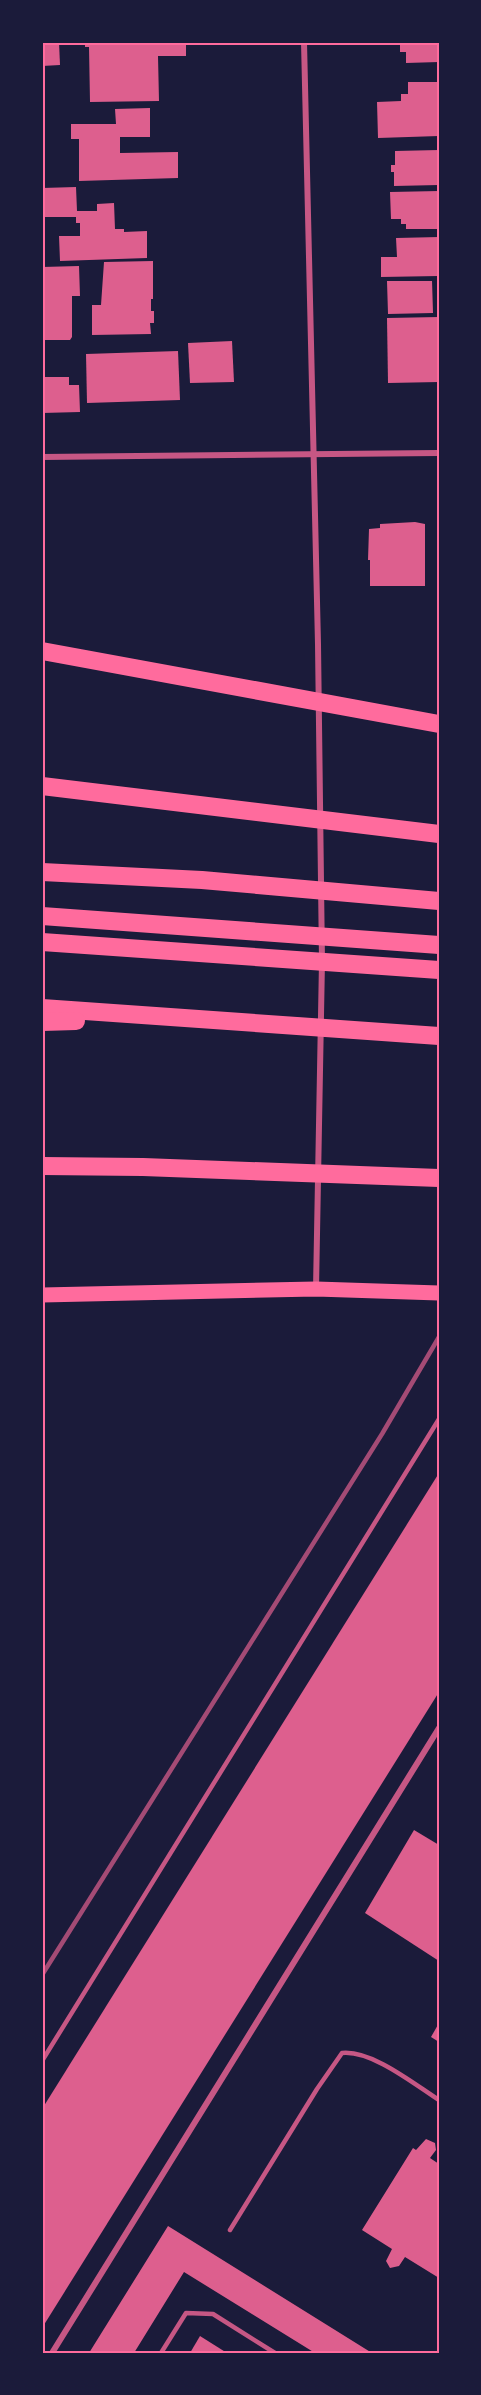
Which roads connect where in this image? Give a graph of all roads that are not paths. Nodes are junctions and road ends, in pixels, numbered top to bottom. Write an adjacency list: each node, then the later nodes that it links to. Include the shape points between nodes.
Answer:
1 (304, 42): 3 (street)
2 (439, 453): 3 (street)
3 (314, 454): 4 (street); 21 (street, via 322,962)
4 (42, 458)
5 (42, 651): 6 (highway)
6 (439, 724)
7 (42, 786): 8 (highway)
8 (439, 834)
9 (42, 872): 10 (highway, via 202,880)
10 (439, 901)
11 (42, 916): 13 (highway)
12 (42, 942): 14 (highway)
13 (439, 945)
14 (439, 970)
15 (42, 1008): 16 (highway)
16 (202, 1018): 17 (highway); 18 (highway)
17 (42, 1022)
18 (439, 1036)
19 (42, 1166): 20 (highway)
20 (439, 1178)
21 (316, 1289): 22 (main road); 23 (main road)
22 (439, 1293)
23 (42, 1295)
24 (439, 1419): 26 (lane)
25 (439, 1728): 29 (street)
26 (42, 2061)
27 (439, 2100): 28 (lane, via 372,2058 342,2053)
28 (230, 2230)
29 (52, 2353)
30 (161, 2353): 31 (lane, via 186,2313 213,2314)
31 (275, 2353)

